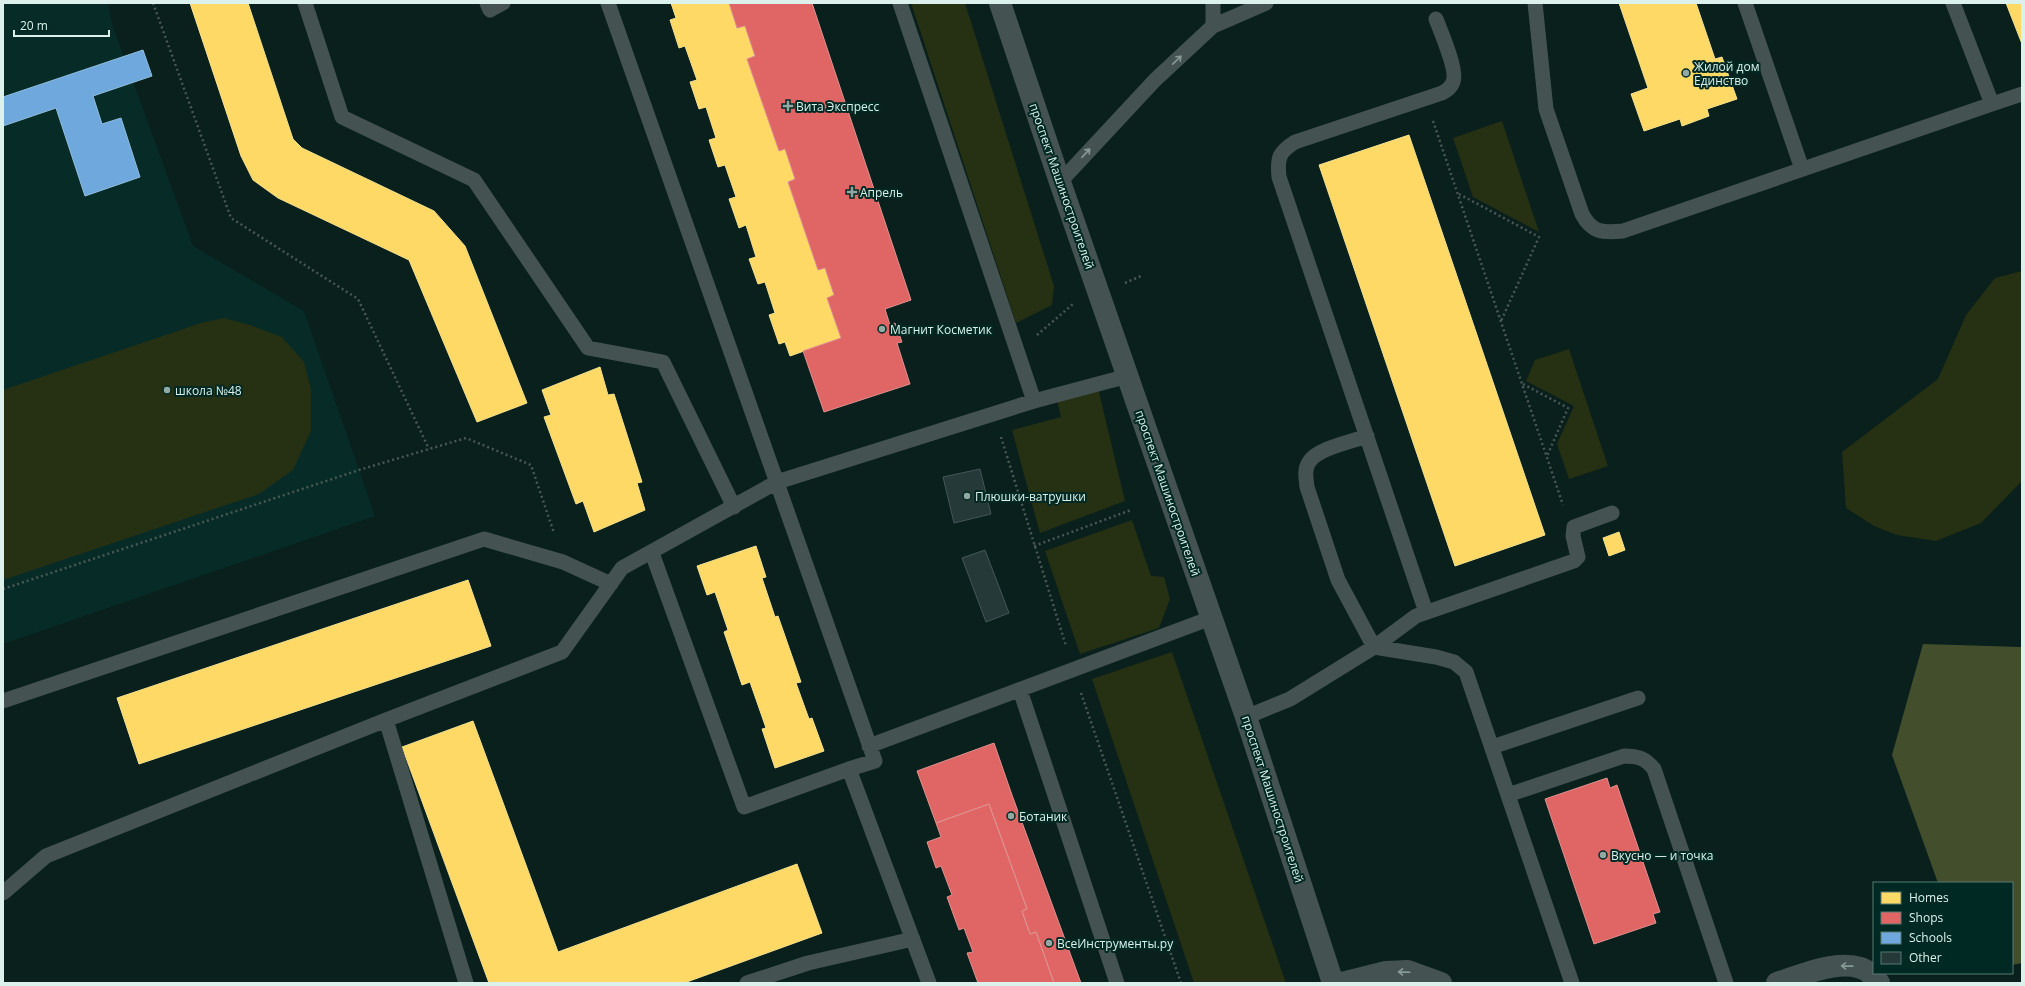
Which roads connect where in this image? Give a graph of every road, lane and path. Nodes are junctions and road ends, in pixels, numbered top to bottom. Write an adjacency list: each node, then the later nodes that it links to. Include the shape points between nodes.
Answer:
1 (154, 3): 31 (path, via 231,218 358,299)
2 (305, 3): 34 (lane, via 342,117 474,180 588,348 663,362)
3 (487, 3): 4 (lane, via 490,10)
4 (504, 3)
5 (608, 3): 33 (lane)
6 (900, 3): 25 (lane)
7 (1000, 3): 19 (street, проспект Машиностроителей)
8 (1213, 3): 14 (lane)
9 (1266, 3): 14 (lane)
10 (1535, 3): 18 (lane, via 1546,109 1587,224 1597,230 1623,231)
11 (1745, 3): 18 (lane)
12 (1953, 3): 17 (lane)
13 (1436, 19): 16 (lane, via 1454,72 1454,81 1450,88)
14 (1212, 26): 19 (lane, one-way to 14, via 1155,80)
15 (2022, 94): 17 (lane)
16 (1425, 98): 20 (path); 30 (lane, via 1295,142 1283,150 1277,163 1279,177)
17 (1992, 104): 18 (lane)
18 (1802, 169)
19 (1060, 182): 26 (street, проспект Машиностроителей)
20 (1458, 194): 24 (path); 24 (path, via 1539,237)
21 (1141, 276): 22 (path)
22 (1123, 284)
23 (1076, 301): 25 (path)
24 (1501, 322): 27 (path)
25 (1017, 352): 28 (lane)
26 (1128, 376): 28 (lane); 44 (street, проспект Машиностроителей)
27 (1522, 384): 32 (path); 32 (path, via 1568,408)
28 (1034, 401): 29 (lane)
29 (994, 414): 33 (lane); 38 (path)
30 (1367, 436): 43 (lane); 45 (lane, via 1317,454 1309,463 1305,474 1338,580)
31 (429, 449): 40 (path, via 466,438 531,465); 42 (path)
32 (1547, 457): 37 (path, via 1567,518)
33 (777, 482): 34 (lane); 52 (lane)
34 (734, 506): 39 (lane)
35 (1132, 510): 38 (path)
36 (1612, 513): 37 (lane)
37 (1574, 527): 43 (lane, via 1573,536 1578,557 1574,561)
38 (1034, 546): 46 (path)
39 (652, 553): 41 (lane, via 622,568); 54 (lane, via 744,807)
40 (563, 562): 41 (lane); 49 (lane, via 484,539)
41 (611, 584): 51 (lane, via 562,652)
42 (3, 589)
43 (1426, 612): 45 (lane, via 1408,620)
44 (1211, 618): 46 (lane); 50 (street, проспект Машиностроителей)
45 (1374, 647): 50 (lane, via 1290,699); 53 (lane, via 1436,657 1454,662 1466,672)
46 (1073, 670): 47 (lane); 62 (path)
47 (1020, 690): 52 (lane); 61 (lane)
48 (1638, 698): 53 (lane)
49 (3, 701)
50 (1246, 717): 63 (street, проспект Машиностроителей)
51 (386, 720): 56 (lane, via 46,856); 58 (lane)
52 (869, 746): 54 (lane, via 875,761)
53 (1492, 747): 55 (lane)
54 (849, 770): 57 (lane)
55 (1508, 795): 66 (lane); 67 (lane, via 1624,756 1637,756 1647,760 1654,769)
56 (3, 893)
57 (913, 939): 59 (lane, via 808,963); 60 (lane)
58 (466, 983)
59 (747, 983)
60 (929, 983)
61 (1117, 983)
62 (1180, 983)
63 (1333, 983)
64 (1342, 983): 65 (street, one-way to 64, via 1408,971 1386,972)
65 (1441, 983)
66 (1572, 983)
67 (1726, 983)
68 (1777, 983): 69 (street, one-way to 68, via 1866,969 1849,965 1830,967)
69 (1879, 983)

